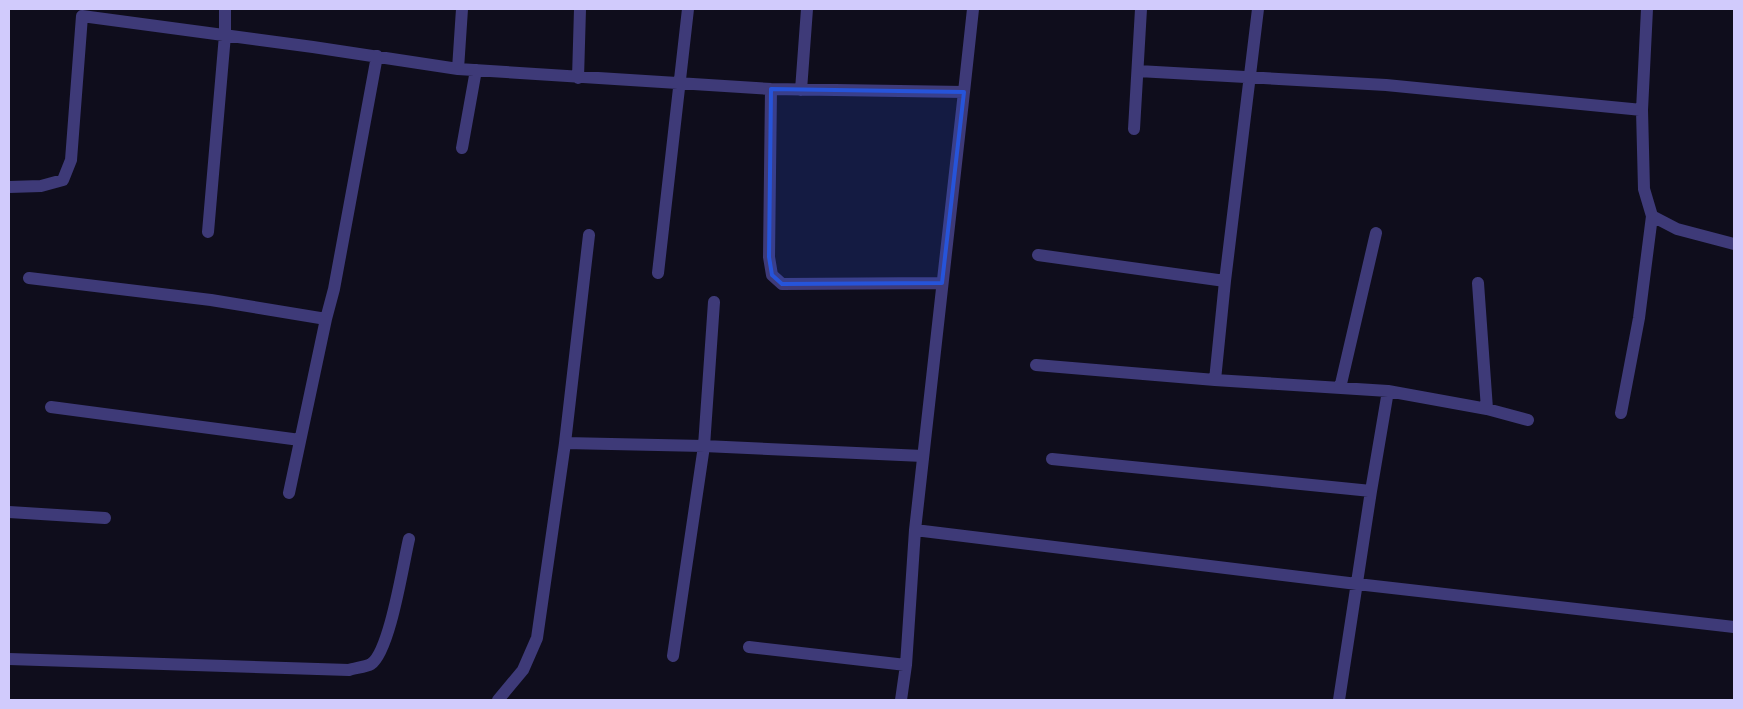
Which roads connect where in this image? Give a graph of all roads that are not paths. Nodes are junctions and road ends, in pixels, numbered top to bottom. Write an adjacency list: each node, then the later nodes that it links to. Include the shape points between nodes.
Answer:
1 (225, 9): 11 (street)
2 (462, 9): 13 (street)
3 (580, 9): 16 (street)
4 (688, 9): 18 (street)
5 (807, 9): 20 (street)
6 (973, 9): 21 (street)
7 (1141, 9): 15 (street)
8 (1258, 9): 17 (street)
9 (1647, 9): 22 (street)
10 (82, 13): 11 (street); 25 (street, via 72,160 63,180 41,186)
11 (225, 35): 12 (street); 27 (street)
12 (376, 56): 13 (street); 38 (street)
13 (458, 69): 14 (street)
14 (476, 70): 16 (street); 24 (street)
15 (1138, 71): 17 (street); 23 (street)
16 (578, 78): 18 (street)
17 (1250, 78): 22 (street, via 1386,85); 34 (street)
18 (679, 84): 19 (street); 32 (street)
19 (771, 89): 20 (street); 35 (street, via 769,257 772,275 782,284)
20 (802, 90): 21 (street)
21 (964, 92): 35 (street)
22 (1642, 110): 26 (street, via 1644,189)
23 (1134, 129)
24 (462, 148)
25 (9, 187)
26 (1652, 216): 30 (street, via 1677,229); 45 (street, via 1639,318)
27 (208, 232)
28 (1376, 233): 41 (street)
29 (589, 235): 48 (street)
30 (1734, 244)
31 (1038, 255): 34 (street)
32 (658, 273)
33 (29, 278): 38 (street, via 211,300)
34 (1225, 281): 40 (street)
35 (942, 283): 50 (street)
36 (1478, 283): 44 (street)
37 (714, 302): 49 (street)
38 (326, 319): 47 (street)
39 (1036, 365): 40 (street)
40 (1215, 380): 41 (street)
41 (1340, 388): 42 (street)
42 (1388, 390): 44 (street); 52 (street)
43 (51, 407): 47 (street)
44 (1487, 409): 46 (street)
45 (1621, 413)
46 (1528, 420)
47 (300, 440): 53 (street)
48 (565, 443): 49 (street); 64 (street, via 537,638 523,670)
49 (704, 446): 50 (street); 61 (street)
50 (923, 456): 56 (street)
51 (1052, 459): 52 (street)
52 (1371, 491): 58 (street)
53 (289, 493)
54 (9, 512): 55 (street)
55 (105, 518)
56 (916, 530): 58 (street); 63 (street)
57 (408, 540): 62 (street, via 392,617 382,648 371,664 349,670)
58 (1357, 584): 59 (street); 66 (street)
59 (1734, 627)
60 (749, 647): 63 (street)
61 (673, 656)
62 (9, 659)
63 (906, 665): 65 (street)
64 (498, 700)
65 (901, 700)
66 (1339, 700)

